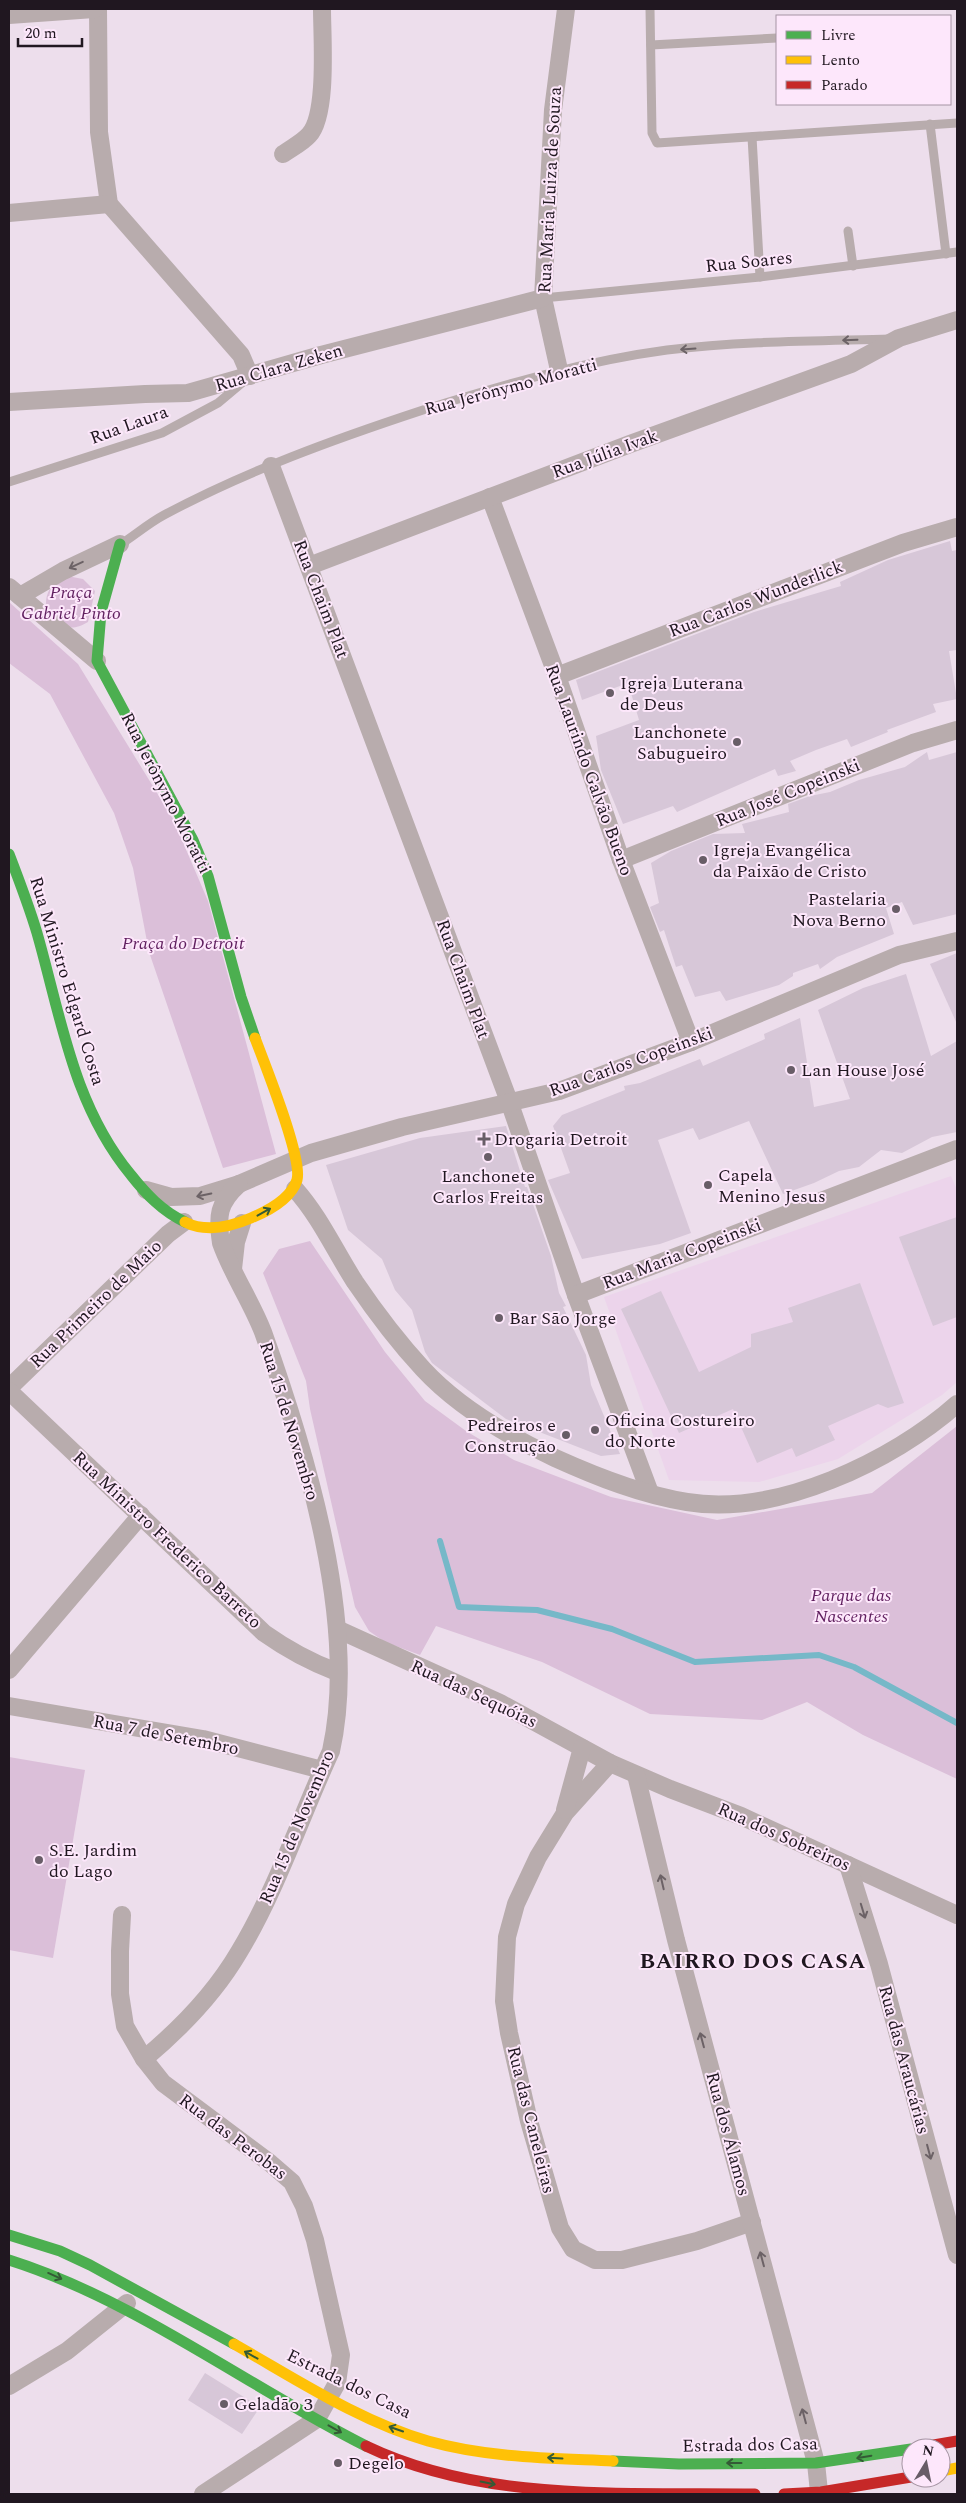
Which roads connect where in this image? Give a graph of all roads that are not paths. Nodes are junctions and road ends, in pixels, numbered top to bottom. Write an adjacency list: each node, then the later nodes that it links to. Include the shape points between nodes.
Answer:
1 (94, 9): 6 (street)
2 (98, 9): 13 (street, via 99,132)
3 (322, 9): 12 (street, via 322,86 318,117 308,136)
4 (566, 9): 20 (street, Rua Maria Luiza de Souza, via 553,110)
5 (650, 9): 8 (lane)
6 (9, 15)
7 (776, 38): 8 (lane)
8 (651, 45): 11 (lane, via 652,133 657,143)
9 (957, 123): 10 (lane)
10 (930, 124): 11 (lane); 17 (lane)
11 (752, 137): 19 (lane)
12 (283, 154)
13 (109, 204): 14 (street); 24 (street, via 241,354)
14 (9, 213)
15 (848, 231): 18 (lane)
16 (957, 252): 17 (lane, Rua Soares)
17 (946, 254): 18 (lane, Rua Soares)
18 (853, 266): 19 (lane, Rua Soares)
19 (760, 278): 20 (lane, Rua Soares)
20 (543, 298): 23 (street, Rua Maria Luiza de Souza); 24 (street, Rua Clara Zeken)
21 (957, 320): 22 (street, Rua Jerônymo Moratti)
22 (899, 338): 23 (lane, Rua Jerônymo Moratti, one-way to 23, via 667,350); 28 (street, Rua Júlia Ivak, via 851,364)
23 (559, 370): 26 (lane, Rua Jerônymo Moratti, via 395,419)
24 (250, 376): 25 (street, Rua Clara Zeken, via 188,394); 27 (lane, Rua Laura, via 218,403 162,433)
25 (9, 402)
26 (271, 466): 30 (lane, Rua Jerônymo Moratti, via 163,516); 31 (street, Rua Chaim Plat)
27 (9, 482)
28 (490, 497): 31 (street, Rua Júlia Ivak); 34 (street, Rua Laurindo Galvão Bueno)
29 (957, 527): 34 (street, Rua Carlos Wunderlick, via 903,543)
30 (120, 544): 32 (street, Rua Jerônymo Moratti, one-way to 32); 33 (main road, via 102,612)
31 (309, 566): 40 (street, Rua Chaim Plat)
32 (14, 592): 33 (street)
33 (97, 661): 42 (main road, Rua Jerônymo Moratti, via 193,840 208,876 241,997)
34 (557, 676): 37 (street, Rua Laurindo Galvão Bueno)
35 (957, 730): 37 (street, Rua José Copeinski, via 913,743)
36 (9, 854): 44 (main road, Rua Ministro Edgard Costa, via 36,931 73,1072 92,1119 124,1169)
37 (621, 860): 39 (street, Rua Laurindo Galvão Bueno)
38 (957, 941): 39 (street, Rua Carlos Copeinski, via 899,956)
39 (691, 1042): 40 (street, Rua Carlos Copeinski, via 559,1091)
40 (510, 1104): 42 (street, Rua Carlos Copeinski, via 402,1126); 50 (street, Rua Chaim Plat)
41 (957, 1149): 50 (street, Rua Maria Copeinski)
42 (297, 1157): 43 (street, Rua Carlos Copeinski); 45 (main road, via 299,1173)
43 (239, 1184): 44 (street, Rua Carlos Copeinski, one-way to 44, via 188,1198); 48 (street, via 223,1200)
44 (144, 1190): 46 (main road, via 159,1207)
45 (295, 1190): 47 (main road, one-way to 45, via 277,1205); 53 (street, via 308,1203 387,1327 425,1371 473,1412 524,1443 582,1470)
46 (184, 1222): 48 (main road); 51 (street, Rua Primeiro de Maio, via 155,1246)
47 (242, 1223): 48 (main road); 49 (street)
48 (219, 1228): 49 (street, Rua 15 de Novembro, via 221,1243)
49 (233, 1269): 55 (street, Rua 15 de Novembro, via 262,1332 293,1426 331,1579)
50 (576, 1295): 53 (street, Rua Chaim Plat)
51 (9, 1389): 54 (street, Rua Ministro Frederico Barreto)
52 (957, 1404): 53 (street, via 934,1424 873,1461 808,1489 742,1504 689,1502)
53 (650, 1493)
54 (141, 1515): 56 (street); 57 (street, Rua Ministro Frederico Barreto, via 264,1632 287,1650)
55 (337, 1629): 57 (street, Rua 15 de Novembro); 59 (street, Rua das Sequóias, via 500,1703)
56 (9, 1670)
57 (337, 1672): 61 (street, Rua 15 de Novembro, via 337,1726)
58 (9, 1706): 61 (street, Rua 7 de Setembro, via 203,1739)
59 (582, 1748): 60 (street, Rua das Sequóias); 63 (street, Rua das Caneleiras)
60 (610, 1763): 62 (street, Rua dos Sobreiros); 63 (street, Rua das Caneleiras)
61 (322, 1770): 67 (street, Rua 15 de Novembro, via 262,1910 239,1953 220,1981 174,2034)
62 (636, 1775): 64 (street, Rua dos Sobreiros, via 742,1816); 68 (street, Rua dos Álamos, one-way to 62, via 676,1940)
63 (565, 1813): 68 (street, Rua das Caneleiras, via 538,1857 516,1904 507,1937 504,2001 529,2121 560,2228 573,2249 595,2260 622,2260 697,2241)
64 (848, 1865): 66 (street, Rua dos Sobreiros); 70 (street, Rua das Araucárias, one-way to 70)
65 (122, 1915): 67 (street, Rua das Perobas, via 120,1951 125,2026)
66 (957, 1915)
67 (144, 2059): 75 (street, Rua das Perobas, via 163,2083 292,2182 315,2240 337,2332 340,2370)
68 (752, 2222): 80 (street, Rua dos Álamos, one-way to 68)
69 (9, 2234): 72 (main road, Estrada dos Casa, via 60,2251)
70 (957, 2255)
71 (9, 2260): 73 (main road, one-way to 73, via 50,2273)
72 (137, 2291): 73 (street); 75 (main road, Estrada dos Casa, one-way to 72)
73 (121, 2308): 74 (street, via 67,2351); 76 (main road)
74 (9, 2386)
75 (331, 2398): 76 (street, Rua das Perobas); 78 (main road, Estrada dos Casa, one-way to 75, via 501,2455 429,2441 388,2427)
76 (317, 2419): 83 (main road, one-way to 83, via 393,2458 425,2468 498,2485); 84 (street)
77 (901, 2451): 80 (main road, Estrada dos Casa, one-way to 80)
78 (579, 2459): 79 (main road, Estrada dos Casa, one-way to 78, via 679,2464); 83 (street)
79 (783, 2463): 80 (main road, Estrada dos Casa); 86 (street)
80 (816, 2463): 82 (street, Rua dos Álamos)
81 (901, 2479): 82 (main road)
82 (819, 2492): 87 (main road)
83 (562, 2493): 85 (main road)
84 (203, 2494)
85 (755, 2494)
86 (776, 2494)
87 (784, 2494)

